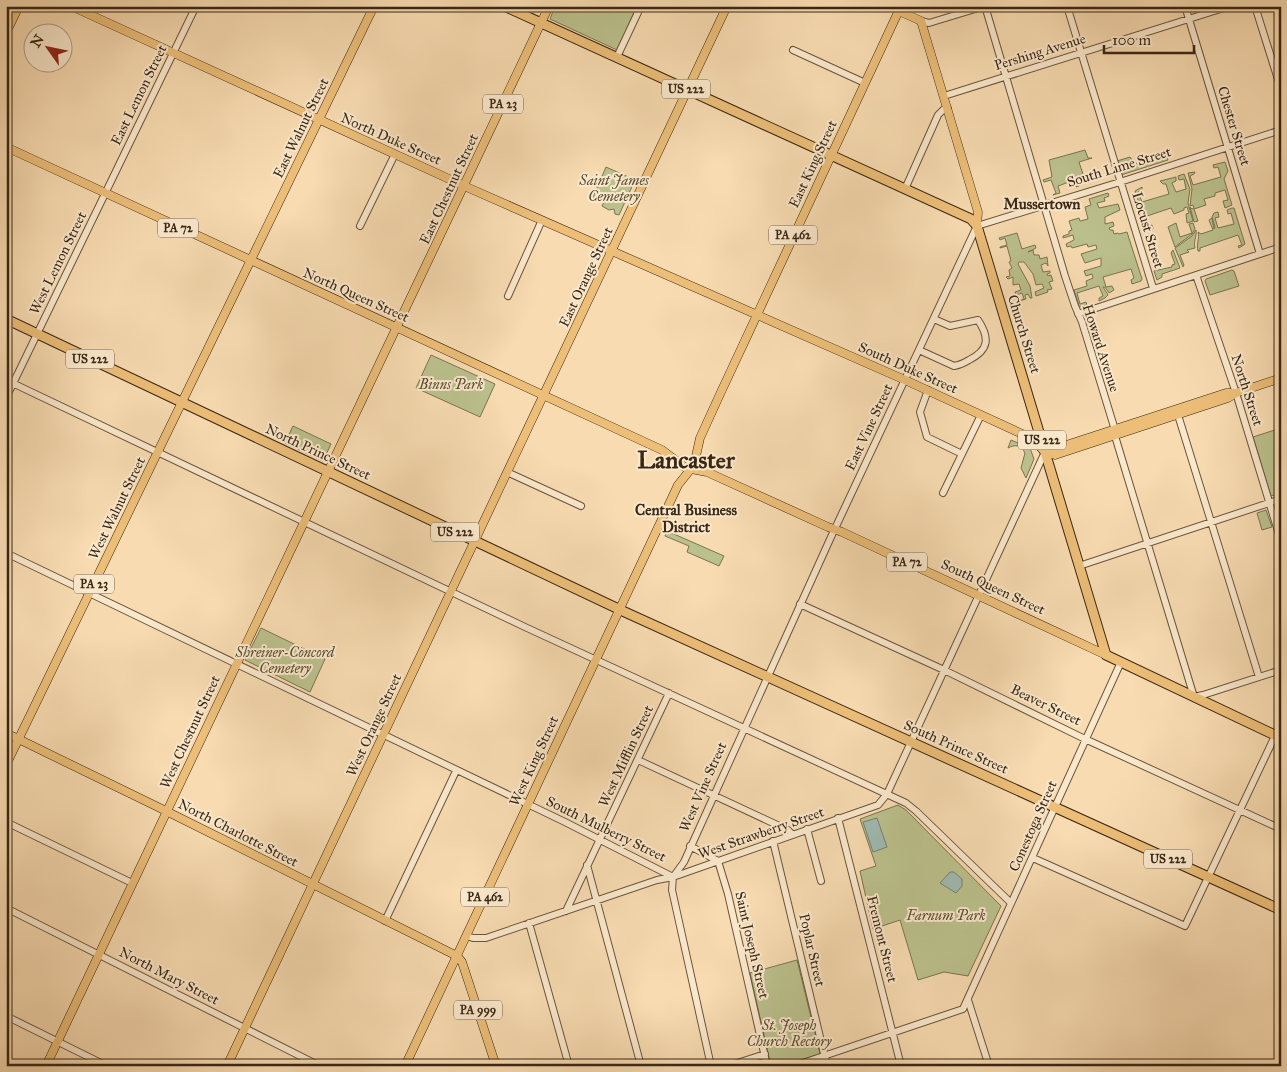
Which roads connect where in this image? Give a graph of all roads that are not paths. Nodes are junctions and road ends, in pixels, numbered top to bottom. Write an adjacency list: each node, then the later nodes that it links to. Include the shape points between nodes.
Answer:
1 (19, 6): 19 (main road)
2 (71, 6): 21 (main road, North Duke Street)
3 (196, 6): 21 (street, East Lemon Street)
4 (374, 6): 32 (main road, East Walnut Street / PA 23)
5 (504, 6): 18 (highway, US 222)
6 (549, 6): 18 (main road, East Chestnut Street / PA 23)
7 (641, 6): 23 (street)
8 (727, 6): 29 (main road, East Orange Street)
9 (889, 6): 15 (street)
10 (985, 6): 17 (street, via 929,23); 26 (street, Howard Avenue)
11 (1066, 6): 22 (street, Locust Street)
12 (1185, 6): 16 (street, Chester Street)
13 (1230, 6): 16 (street, Pershing Avenue)
14 (1255, 6): 25 (street)
15 (900, 9): 17 (main road); 27 (main road, East King Street / PA 462)
16 (1189, 19): 22 (street, Pershing Avenue); 35 (street, Chester Street)
17 (921, 21): 30 (main road, Church Street)
18 (541, 23): 23 (highway, US 222); 39 (main road, East Chestnut Street / PA 23)
19 (6, 33)
20 (793, 50): 27 (street)
21 (173, 53): 32 (main road, North Duke Street); 41 (street, East Lemon Street)
22 (1081, 53): 26 (street, Pershing Avenue); 38 (street, Locust Street)
23 (617, 57): 29 (highway, US 222)
24 (1281, 58): 25 (street)
25 (1272, 61): 28 (street)
26 (1006, 76): 30 (street, Pershing Avenue); 42 (street, Howard Avenue)
27 (865, 83): 37 (main road, East King Street / PA 462)
28 (1281, 89)
29 (688, 90): 37 (highway, US 222); 47 (main road, East Orange Street)
30 (944, 96): 31 (main road, Church Street)
31 (948, 109): 40 (street, via 938,115); 45 (main road, Church Street, via 978,212)
32 (319, 120): 36 (main road, North Duke Street); 49 (main road, East Walnut Street / PA 23)
33 (1281, 130): 35 (street, South Lime Street)
34 (6, 147): 41 (main road, North Queen Street / PA 72)
35 (1228, 148): 38 (street, South Lime Street); 48 (street, Chester Street)
36 (395, 154): 39 (main road, North Duke Street); 44 (street)
37 (830, 156): 40 (highway, US 222); 54 (main road, East King Street / PA 462)
38 (1120, 182): 42 (street, South Lime Street); 51 (street, Locust Street)
39 (464, 186): 43 (main road, North Duke Street); 57 (main road, East Chestnut Street / PA 23)
40 (905, 189): 45 (highway, US 222, via 971,219)
41 (105, 194): 49 (main road, North Queen Street / PA 72); 58 (street, West Lemon Street)
42 (1043, 204): 45 (street, South Lime Street); 53 (street, Howard Avenue)
43 (542, 220): 47 (main road, North Duke Street); 52 (street)
44 (360, 226)
45 (977, 226): 56 (street, East Vine Street); 73 (highway, Church Street / US 222)
46 (1281, 247): 48 (street)
47 (611, 251): 54 (main road, North Duke Street); 66 (main road, East Orange Street)
48 (1260, 254): 50 (street)
49 (251, 261): 57 (main road, North Queen Street / PA 72); 68 (main road, West Walnut Street / PA 23)
50 (1196, 275): 51 (street); 65 (street, North Street)
51 (1153, 288): 53 (street)
52 (508, 296)
53 (1078, 314): 71 (street, Howard Avenue)
54 (756, 315): 62 (main road, South Duke Street); 75 (main road, East King Street / PA 462, via 702,434)
55 (6, 319): 58 (highway, North Prince Street / US 222)
56 (934, 319): 59 (street, East Vine Street); 59 (street, via 950,326 978,320 985,335 984,350 954,366)
57 (396, 328): 66 (main road, North Queen Street / PA 72); 76 (main road, West Chestnut Street / PA 23)
58 (37, 334): 63 (street, West Lemon Street); 68 (highway, North Prince Street / US 222)
59 (919, 350): 62 (street, East Vine Street)
60 (1281, 378): 65 (main road)
61 (6, 380): 63 (street)
62 (905, 380): 64 (main road, South Duke Street); 84 (street, East Vine Street)
63 (13, 383): 67 (street, West Lemon Street); 72 (street)
64 (928, 390): 69 (main road, South Duke Street); 74 (street, via 920,412 927,436)
65 (1236, 393): 70 (main road); 71 (main road, via 1226,393); 80 (street, North Street)
66 (543, 395): 75 (main road, North Queen Street / PA 72, via 662,450); 77 (main road, West Orange Street)
67 (6, 398)
68 (182, 403): 72 (main road, West Walnut Street / PA 23); 76 (highway, North Prince Street / US 222)
69 (981, 415): 73 (main road, South Duke Street, via 1031,438); 74 (street)
70 (1178, 415): 71 (main road); 83 (street)
71 (1115, 433): 73 (main road); 87 (street, Howard Avenue)
72 (158, 452): 82 (street); 91 (main road, West Walnut Street / PA 23)
73 (1045, 452): 89 (highway, Church Street / US 222); 92 (street)
74 (962, 454): 78 (street)
75 (691, 470): 84 (main road, South Queen Street / PA 72, via 707,472); 94 (main road, West King Street / PA 462, via 678,485)
76 (328, 472): 82 (main road, West Chestnut Street / PA 23); 86 (highway, North Prince Street / US 222)
77 (509, 472): 81 (street); 86 (main road, West Orange Street)
78 (943, 493)
79 (1281, 499): 80 (street)
80 (1269, 503): 83 (street); 85 (street, North Street)
81 (581, 506)
82 (304, 522): 90 (street); 98 (main road, West Chestnut Street / PA 23)
83 (1211, 522): 87 (street); 101 (street)
84 (835, 530): 92 (main road, South Queen Street / PA 72); 93 (street, West Vine Street)
85 (1281, 541)
86 (476, 542): 90 (main road, West Orange Street); 94 (highway, North Prince Street / US 222)
87 (1148, 543): 89 (street); 104 (street, Howard Avenue)
88 (6, 553): 91 (street, South Mulberry Street)
89 (1080, 566): 95 (highway, Church Street / US 222)
90 (451, 592): 96 (street); 108 (main road, West Orange Street)
91 (90, 593): 98 (street, South Mulberry Street); 110 (main road, West Walnut Street / PA 23)
92 (978, 595): 95 (main road, South Queen Street / PA 72); 99 (street)
93 (800, 604): 99 (street, Beaver Street); 102 (street, West Vine Street)
94 (619, 610): 96 (main road, West King Street / PA 462); 102 (highway, South Prince Street / US 222)
95 (1106, 655): 97 (highway, South Queen Street)
96 (596, 660): 103 (street); 117 (main road, West King Street / PA 462)
97 (1121, 662): 104 (highway, South Queen Street); 109 (street, Conestoga Street)
98 (236, 664): 108 (street, South Mulberry Street); 120 (main road, West Chestnut Street / PA 23)
99 (945, 670): 109 (street, Beaver Street); 111 (street)
100 (1281, 670): 101 (street)
101 (1259, 677): 104 (street)
102 (767, 678): 105 (street, West Vine Street); 111 (highway, South Prince Street / US 222)
103 (669, 693): 105 (street); 112 (street, West Mifflin Street)
104 (1194, 697): 107 (highway, South Queen Street)
105 (744, 728): 115 (street); 116 (street, West Vine Street)
106 (6, 734): 110 (main road, North Charlotte Street)
107 (1279, 735): 119 (street)
108 (383, 736): 114 (street, South Mulberry Street); 136 (main road, West Orange Street)
109 (1085, 739): 118 (street, Conestoga Street); 119 (street, Beaver Street)
110 (19, 740): 113 (main road, West Walnut Street / PA 23); 120 (main road, North Charlotte Street)
111 (910, 742): 115 (street); 118 (highway, South Prince Street / US 222)
112 (638, 760): 116 (street); 126 (street, West Mifflin Street)
113 (6, 765)
114 (456, 770): 117 (street, South Mulberry Street); 142 (street)
115 (887, 794): 121 (street, West Strawberry Street, via 878,804); 138 (street, via 911,806)
116 (713, 795): 125 (street); 128 (street, West Vine Street)
117 (528, 805): 126 (street, South Mulberry Street); 144 (main road, West King Street / PA 462)
118 (1055, 808): 129 (street, Conestoga Street); 133 (highway, South Prince Street / US 222)
119 (1240, 810): 124 (street, Beaver Street); 133 (street)
120 (166, 811): 135 (main road, West Chestnut Street / PA 23); 136 (main road, North Charlotte Street)
121 (838, 818): 123 (street, West Strawberry Street); 150 (street, Fremont Street)
122 (6, 822): 135 (street)
123 (807, 829): 125 (street, West Strawberry Street); 134 (street)
124 (1281, 829)
125 (792, 834): 127 (street, West Strawberry Street)
126 (599, 840): 131 (street, West Mifflin Street); 132 (street, South Mulberry Street)
127 (773, 841): 130 (street, West Strawberry Street); 153 (street, Poplar Street)
128 (690, 846): 130 (street); 132 (street, West Vine Street)
129 (1033, 858): 133 (street, via 1185,926); 138 (street, Conestoga Street)
130 (718, 861): 132 (street, West Strawberry Street); 152 (street, Saint Joseph Street)
131 (587, 866): 137 (street); 140 (street, West Mifflin Street)
132 (673, 877): 137 (street, West Strawberry Street); 162 (street, via 672,890)
133 (1208, 877): 141 (highway, South Prince Street / US 222)
134 (821, 881)
135 (132, 883): 145 (main road, West Chestnut Street / PA 23)
136 (313, 885): 142 (main road, North Charlotte Street); 149 (main road, West Orange Street)
137 (597, 900): 140 (street, West Strawberry Street); 161 (street)
138 (1011, 904): 147 (street, Conestoga Street)
139 (6, 908): 145 (street, North Mary Street)
140 (566, 910): 143 (street, West Strawberry Street)
141 (1281, 910)
142 (385, 921): 146 (main road, North Charlotte Street)
143 (529, 923): 144 (street, West Strawberry Street, via 482,938); 160 (street)
144 (467, 936): 146 (main road, West King Street / PA 462)
145 (98, 954): 149 (street, North Mary Street); 151 (main road, West Chestnut Street / PA 23)
146 (457, 956): 158 (main road, West King Street / PA 462); 159 (main road, PA 999, via 462,962)
147 (968, 1000): 150 (street, via 963,1009); 168 (street)
148 (6, 1016): 151 (street)
149 (244, 1028): 156 (main road, West Orange Street); 157 (street, North Mary Street)
150 (892, 1032): 153 (street); 167 (street, Fremont Street)
151 (57, 1042): 154 (main road, West Chestnut Street / PA 23); 155 (street)
152 (765, 1054): 163 (street); 164 (street, Saint Joseph Street)
153 (825, 1056): 165 (street); 166 (street, Poplar Street)
154 (46, 1066)
155 (107, 1066)
156 (227, 1066)
157 (320, 1066)
158 (405, 1066)
159 (496, 1066)
160 (569, 1066)
161 (640, 1066)
162 (711, 1066)
163 (728, 1066)
164 (767, 1066)
165 (794, 1066)
166 (827, 1066)
167 (900, 1066)
168 (989, 1066)

